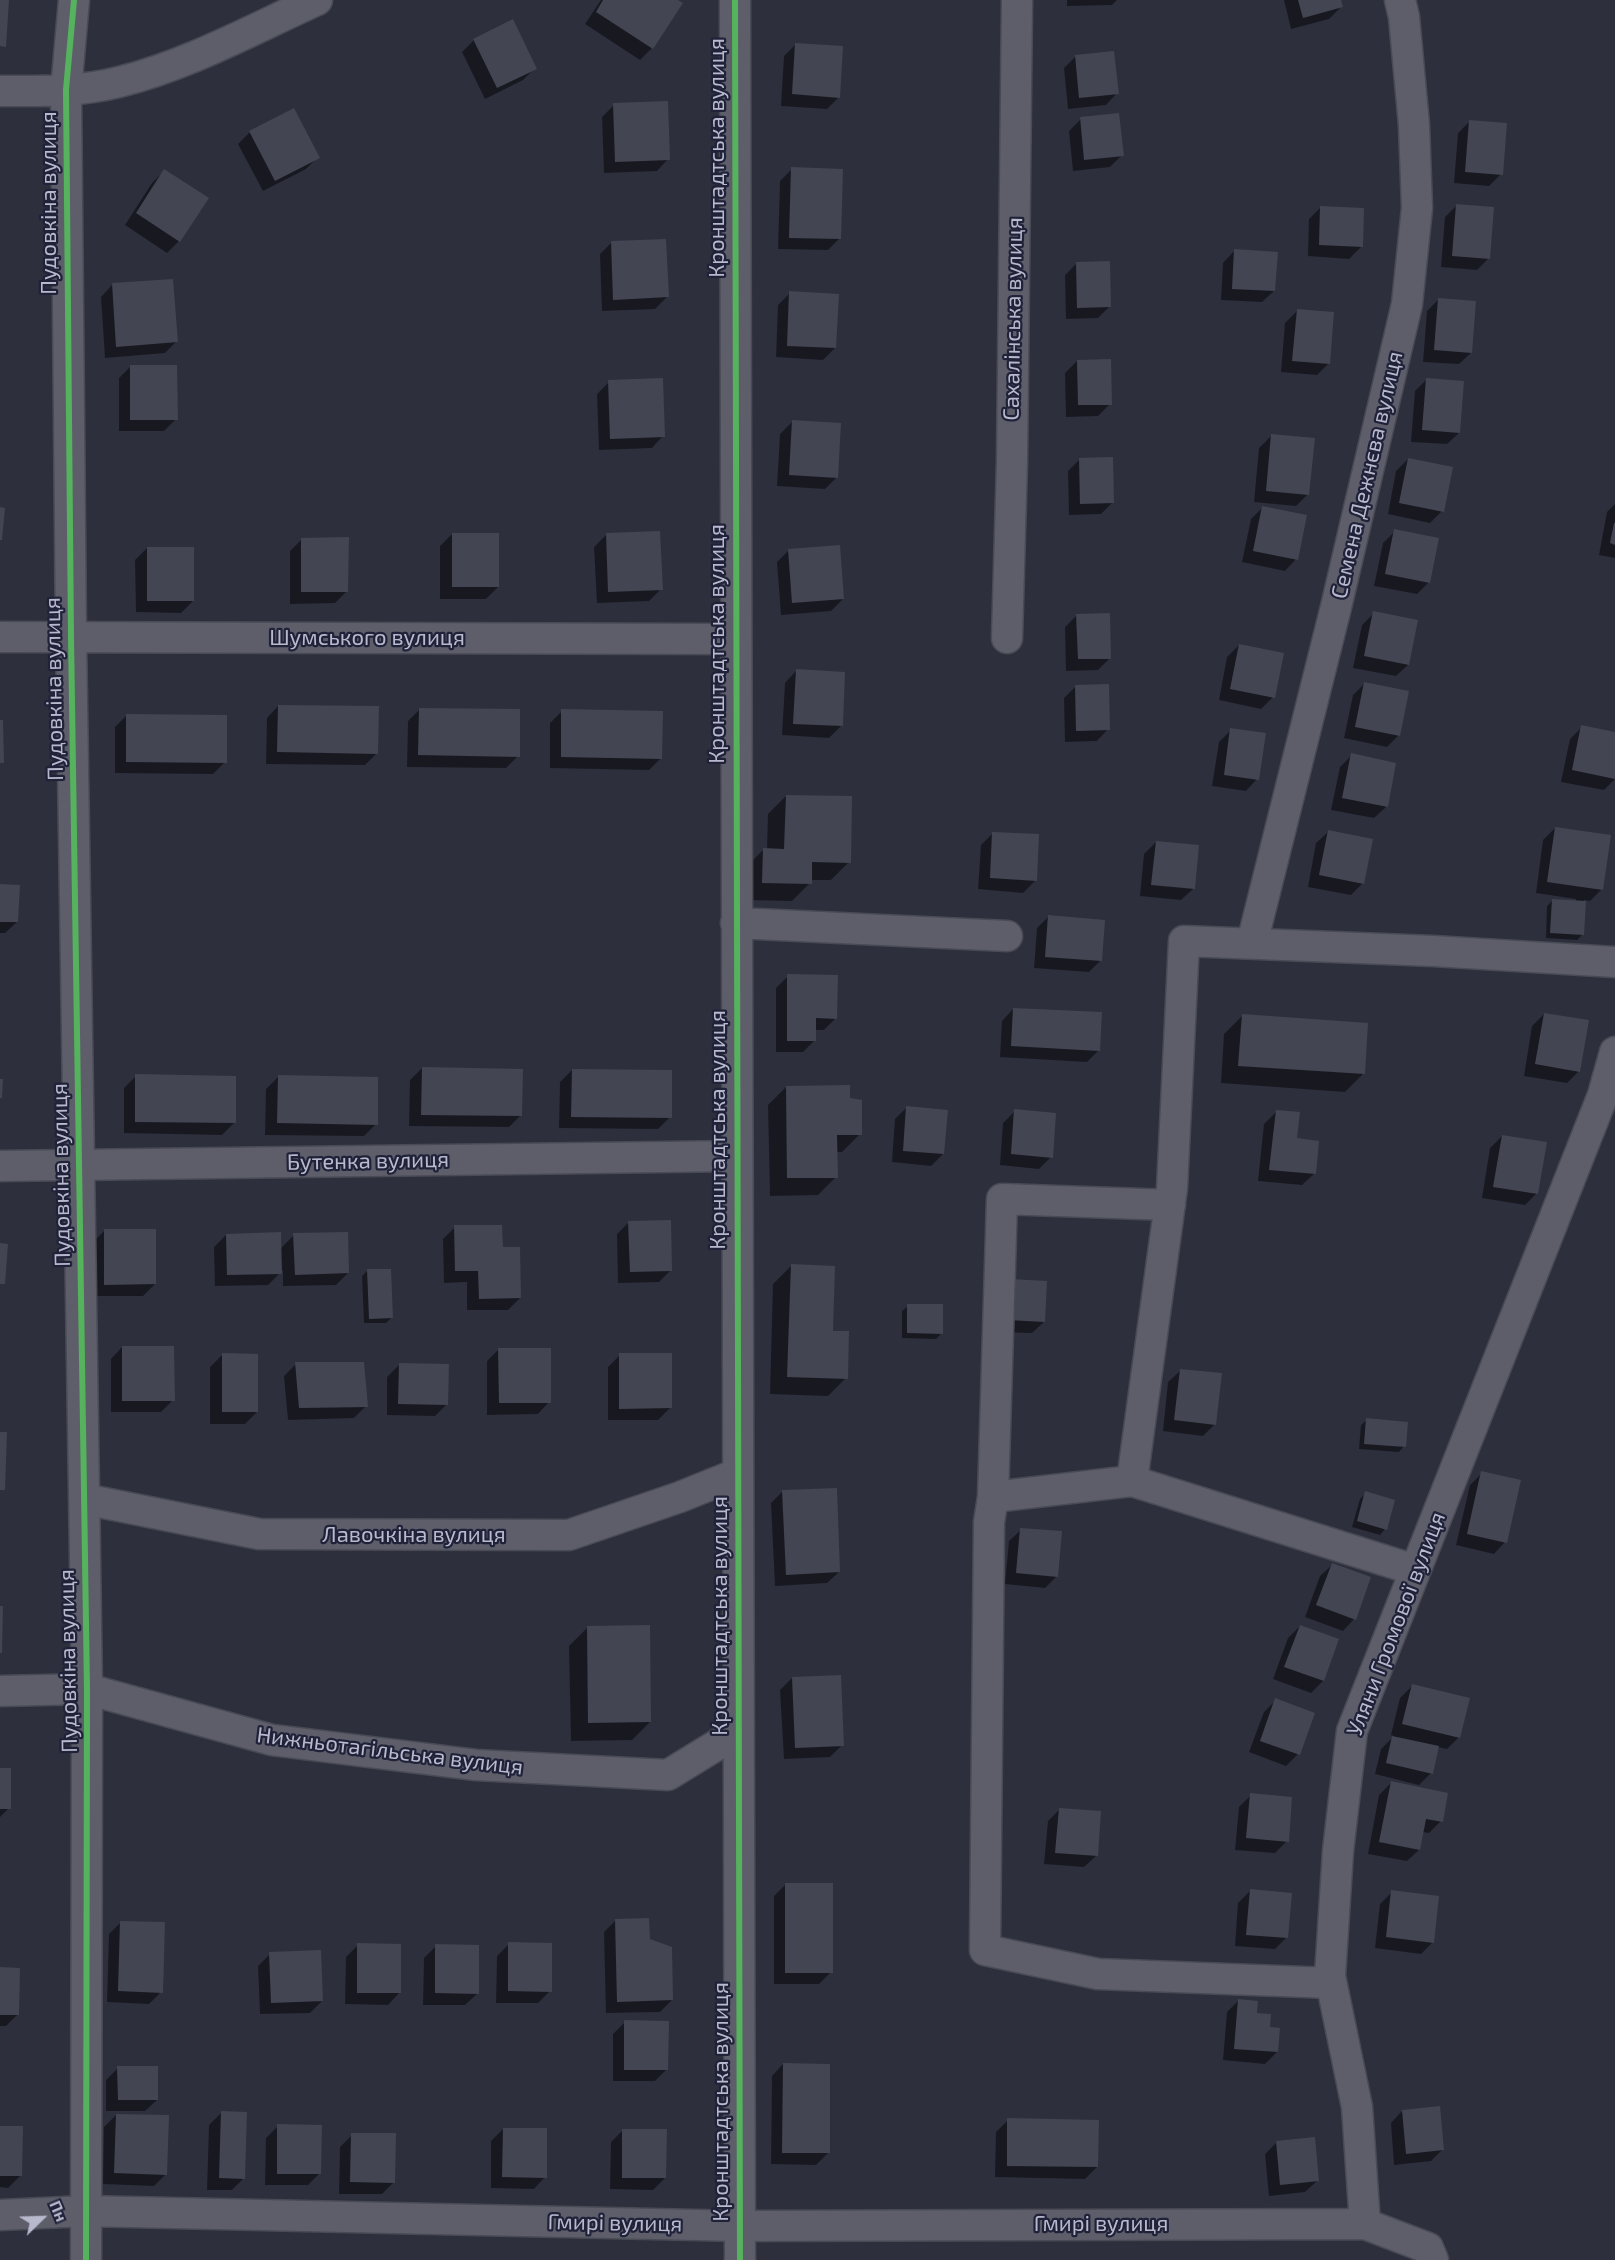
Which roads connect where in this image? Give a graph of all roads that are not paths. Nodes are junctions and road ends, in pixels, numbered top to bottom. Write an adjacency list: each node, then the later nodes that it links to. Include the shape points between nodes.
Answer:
1 (74, 0): 6 (street, Пудовкіна вулиця)
2 (318, 0): 6 (street, via 180,62 118,82)
3 (735, 0): 11 (street, Кронштадтська вулиця)
4 (1017, 0): 10 (street, Сахалінська вулиця)
5 (1400, 0): 14 (street, Семена Дежнєва вулиця, via 1414,125 1417,208 1407,304)
6 (66, 90): 7 (street); 9 (street, Пудовкіна вулиця)
7 (0, 91)
8 (0, 637): 9 (street, Шумського вулиця)
9 (71, 637): 11 (street, Шумського вулиця); 18 (street, Пудовкіна вулиця)
10 (1007, 638)
11 (735, 639): 12 (street, Кронштадтська вулиця)
12 (736, 923): 13 (street); 17 (street, Кронштадтська вулиця)
13 (1007, 936)
14 (1252, 943): 15 (street); 20 (street, via 1184,941)
15 (1615, 962)
16 (1615, 1052): 25 (street, Уляни Громової вулиця, via 1603,1095)
17 (736, 1156): 18 (street, Бутенка вулиця); 21 (street, Кронштадтська вулиця)
18 (78, 1164): 19 (street, Бутенка вулиця); 24 (street, Пудовкіна вулиця)
19 (0, 1166)
20 (1170, 1205): 22 (street); 23 (street, via 1002,1199)
21 (737, 1474): 24 (street, Лавочкіна вулиця, via 569,1535 259,1534); 28 (street, Кронштадтська вулиця)
22 (1132, 1481): 23 (street); 25 (street)
23 (993, 1497): 29 (street, via 989,1522 985,1950 1098,1974)
24 (84, 1499): 26 (street, Пудовкіна вулиця)
25 (1415, 1570): 29 (street, Уляни Громової вулиця, via 1352,1731 1338,1851)
26 (87, 1689): 27 (street, Нижньотагільська вулиця); 28 (street, Нижньотагільська вулиця, via 272,1740 476,1765 668,1775); 30 (street, Пудовкіна вулиця)
27 (0, 1691)
28 (738, 1732): 33 (street, Кронштадтська вулиця)
29 (1331, 1983): 32 (street, Уляни Громової вулиця, via 1357,2107)
30 (86, 2211): 31 (street, Гмирі вулиця); 33 (street, Гмирі вулиця); 34 (street, Пудовкіна вулиця)
31 (0, 2215)
32 (1365, 2224): 33 (street, Гмирі вулиця); 36 (street, Гмирі вулиця, via 1428,2248)
33 (740, 2226): 35 (street, Кронштадтська вулиця)
34 (87, 2260)
35 (740, 2260)
36 (1433, 2260)

